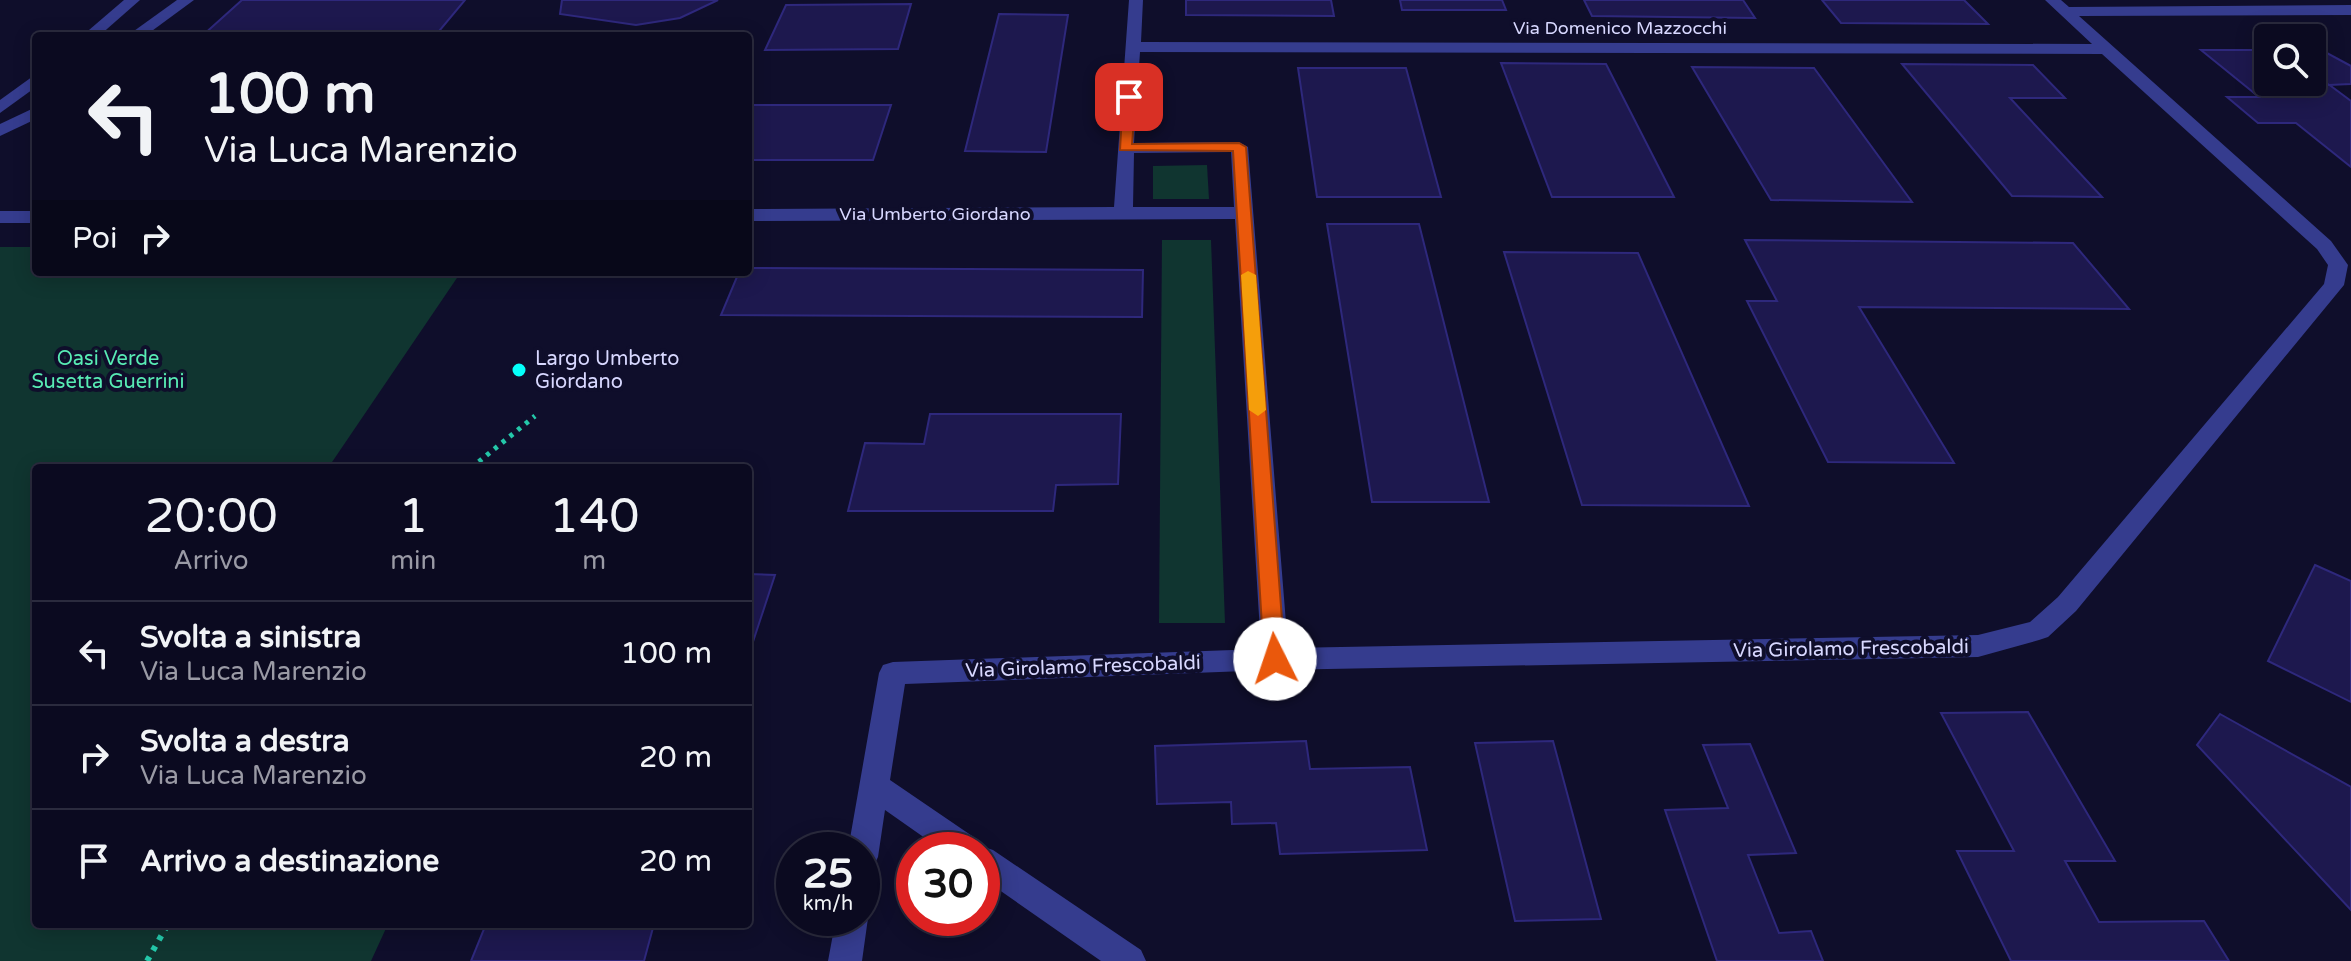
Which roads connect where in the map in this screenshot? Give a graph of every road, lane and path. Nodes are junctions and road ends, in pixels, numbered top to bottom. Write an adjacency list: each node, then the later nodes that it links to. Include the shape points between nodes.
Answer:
1 (133, 0): 6 (street)
2 (187, 0): 7 (street)
3 (1136, 0): 8 (street)
4 (2059, 6): 5 (street); 9 (street, Via Girolamo Frescobaldi)
5 (2351, 10)
6 (95, 32)
7 (141, 32)
8 (1133, 47): 9 (street, Via Domenico Mazzocchi); 14 (street)
9 (2107, 49): 22 (street, Via Girolamo Frescobaldi, via 2324,245 2338,265 2334,285 2067,604 2039,630 1978,646)
10 (32, 82): 11 (street)
11 (0, 108)
12 (32, 114): 13 (street)
13 (0, 131)
14 (1125, 148): 15 (street); 16 (street, via 1239,147)
15 (1123, 213): 16 (street, Via Umberto Giordano); 17 (street, Via Umberto Giordano)
16 (1244, 213): 22 (street)
17 (752, 215)
18 (0, 217): 19 (street)
19 (32, 217)
20 (535, 416): 21 (path)
21 (476, 464)
22 (1275, 659): 23 (street, Via Girolamo Frescobaldi, via 893,673)
23 (874, 786): 24 (street); 25 (street)
24 (866, 832)
25 (941, 832)
26 (1000, 872): 31 (street)
27 (166, 928): 29 (path)
28 (849, 936): 30 (street)
29 (147, 961)
30 (845, 961)
31 (1129, 961)

